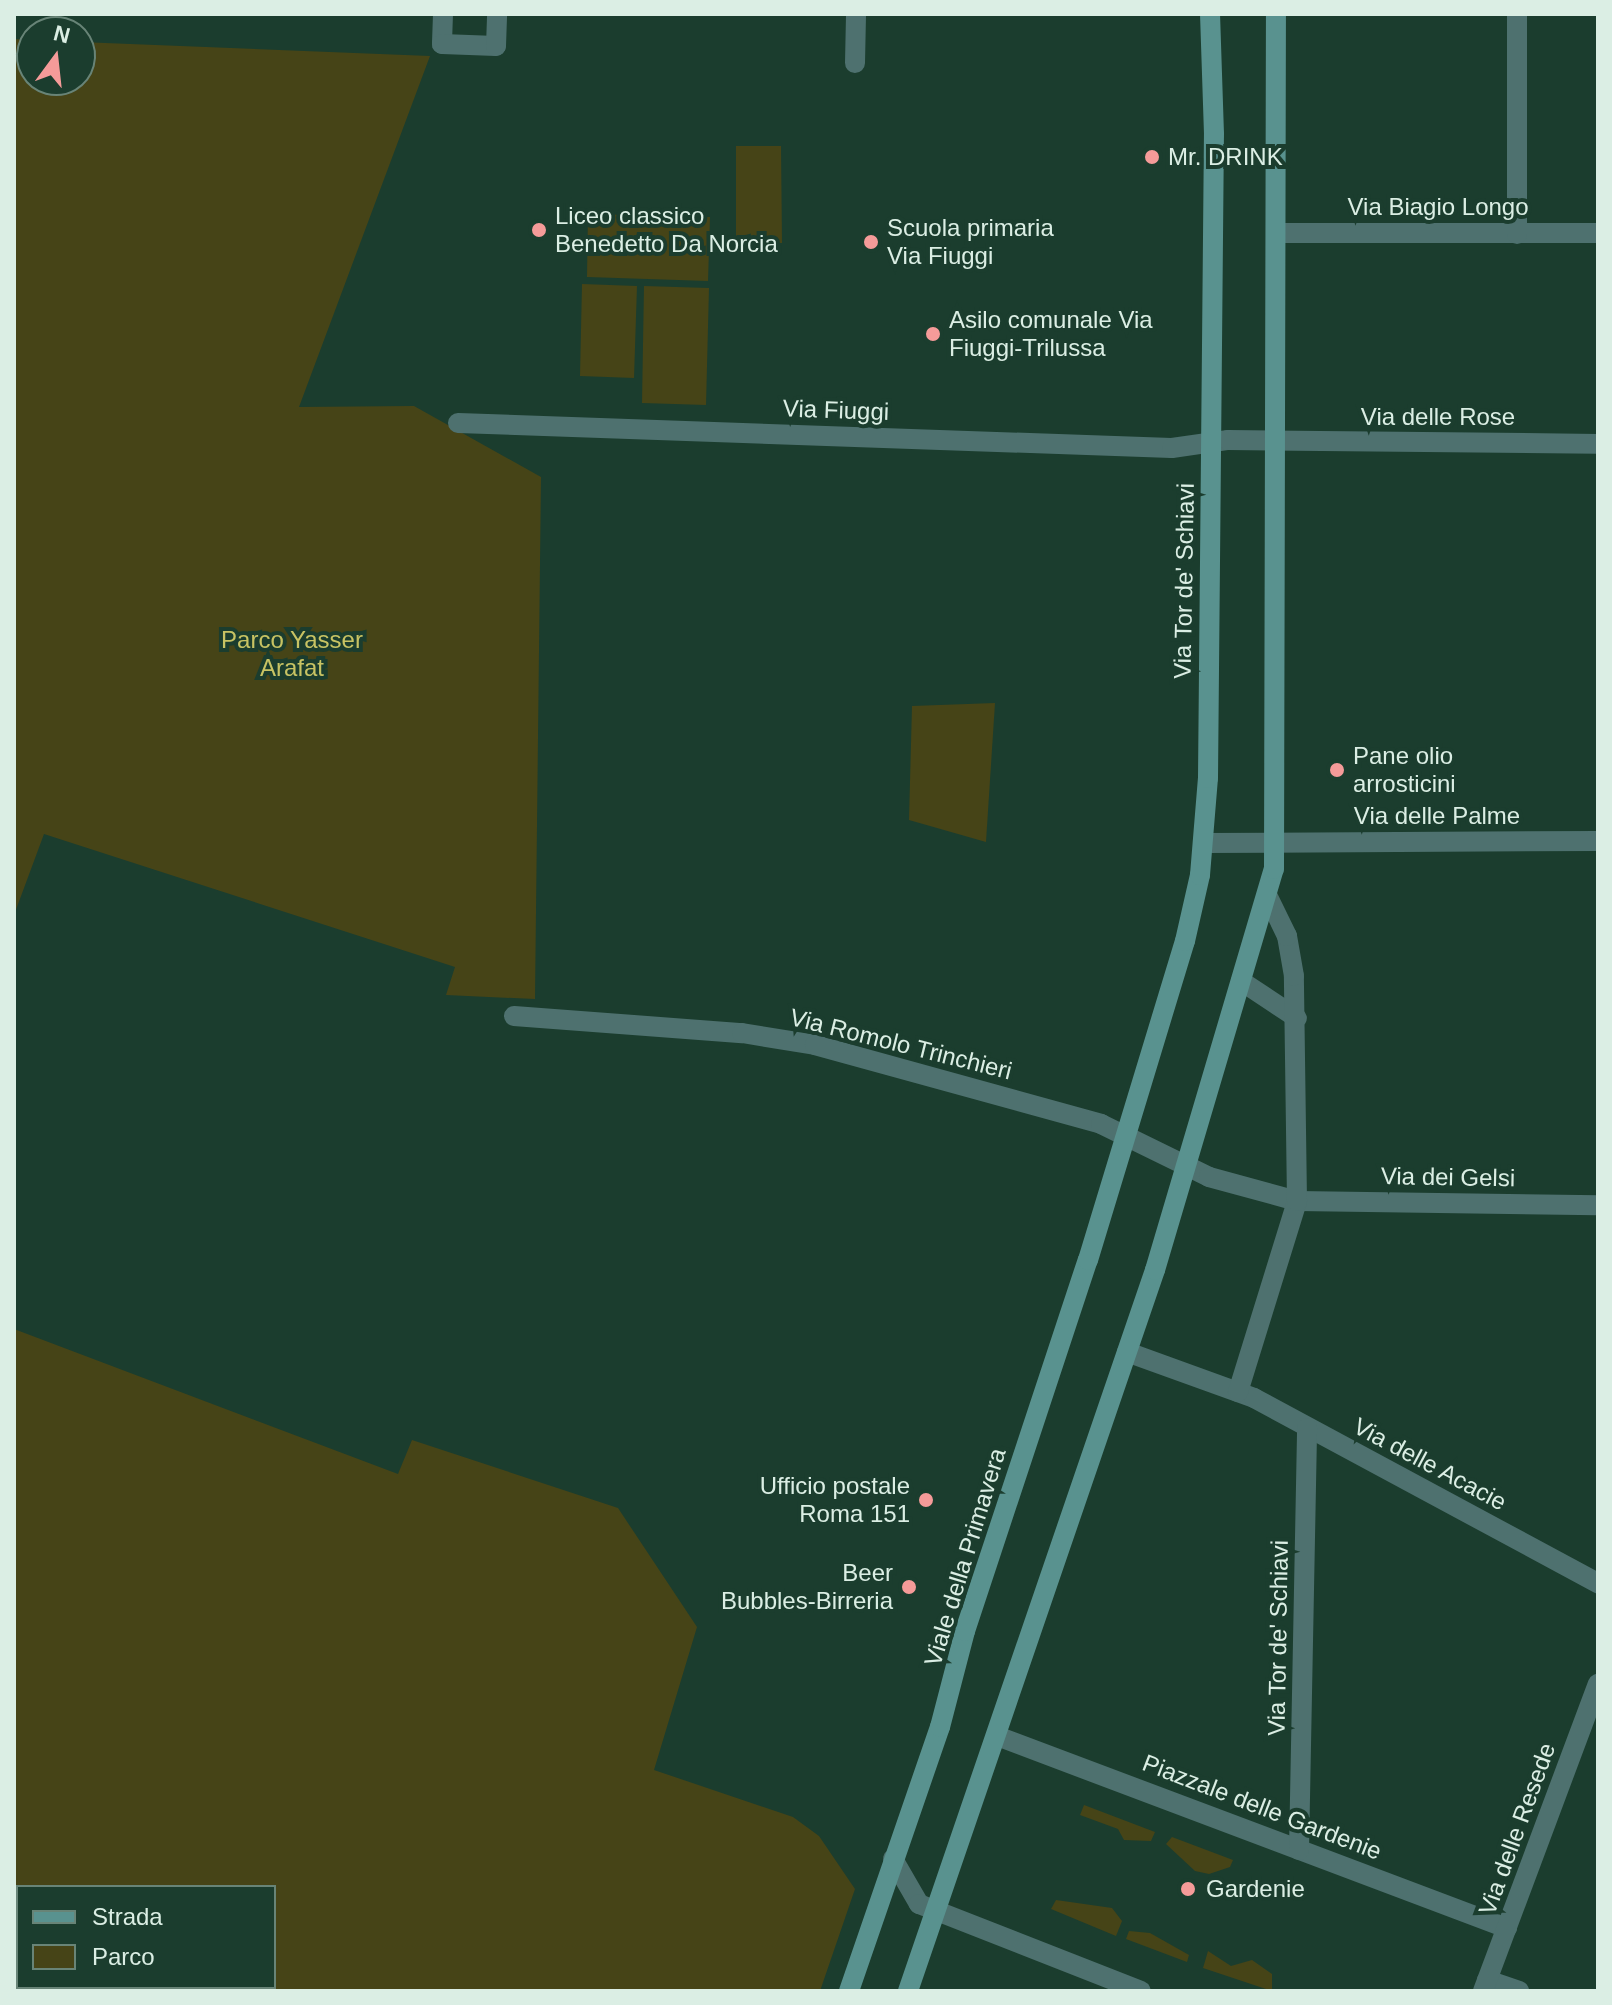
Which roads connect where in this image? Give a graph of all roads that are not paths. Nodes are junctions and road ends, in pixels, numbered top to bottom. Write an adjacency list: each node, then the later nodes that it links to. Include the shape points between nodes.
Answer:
1 (443, 14): 2 (street, via 442,44 496,46)
2 (497, 14)
3 (856, 14): 7 (street)
4 (1210, 14): 12 (main road, Via Tor de' Schiavi)
5 (1276, 14): 8 (main road)
6 (1517, 14): 10 (street)
7 (855, 63)
8 (1278, 233): 10 (street, Via Biagio Longo); 13 (main road)
9 (1598, 233): 10 (street, Via Biagio Longo)
10 (1517, 234)
11 (458, 423): 12 (street, Via Fiuggi, via 1172,448)
12 (1211, 441): 13 (street, Via Fiuggi); 17 (main road, Via Tor de' Schiavi)
13 (1278, 442): 14 (street, Via delle Rose); 16 (main road)
14 (1598, 444)
15 (1598, 841): 16 (street, Via delle Palme)
16 (1277, 842): 17 (street, Via delle Palme); 18 (main road)
17 (1204, 843): 22 (main road, Via Tor de' Schiavi, via 1185,941)
18 (1267, 895): 19 (main road); 21 (street, via 1287,936)
19 (1241, 981): 21 (street); 23 (main road)
20 (514, 1016): 22 (street, Via Romolo Trinchieri, via 728,1032 815,1045 1071,1115)
21 (1297, 1018): 24 (street)
22 (1126, 1137): 23 (street, Via Romolo Trinchieri); 33 (main road, Viale della Primavera, via 965,1631 940,1727)
23 (1187, 1165): 24 (street, Via dei Gelsi, via 1209,1177); 26 (main road)
24 (1297, 1201): 25 (street, Via dei Gelsi); 27 (street)
25 (1598, 1205)
26 (1127, 1352): 27 (street, Via delle Acacie); 31 (main road)
27 (1238, 1392): 28 (street, Via delle Acacie)
28 (1307, 1428): 29 (street, Via delle Acacie); 32 (street, Via Tor de' Schiavi)
29 (1598, 1583)
30 (1598, 1684): 35 (street, Via delle Resede)
31 (997, 1736): 32 (street, Piazzale delle Gardenie); 34 (main road)
32 (1299, 1850): 35 (street, Piazzale delle Gardenie)
33 (893, 1859): 34 (street, via 915,1901); 37 (main road, Viale della Primavera)
34 (936, 1912): 38 (main road); 39 (street)
35 (1507, 1928): 36 (street, Via delle Resede)
36 (1485, 1985): 40 (street)
37 (849, 1991)
38 (908, 1991)
39 (1141, 1991)
40 (1519, 1991)

